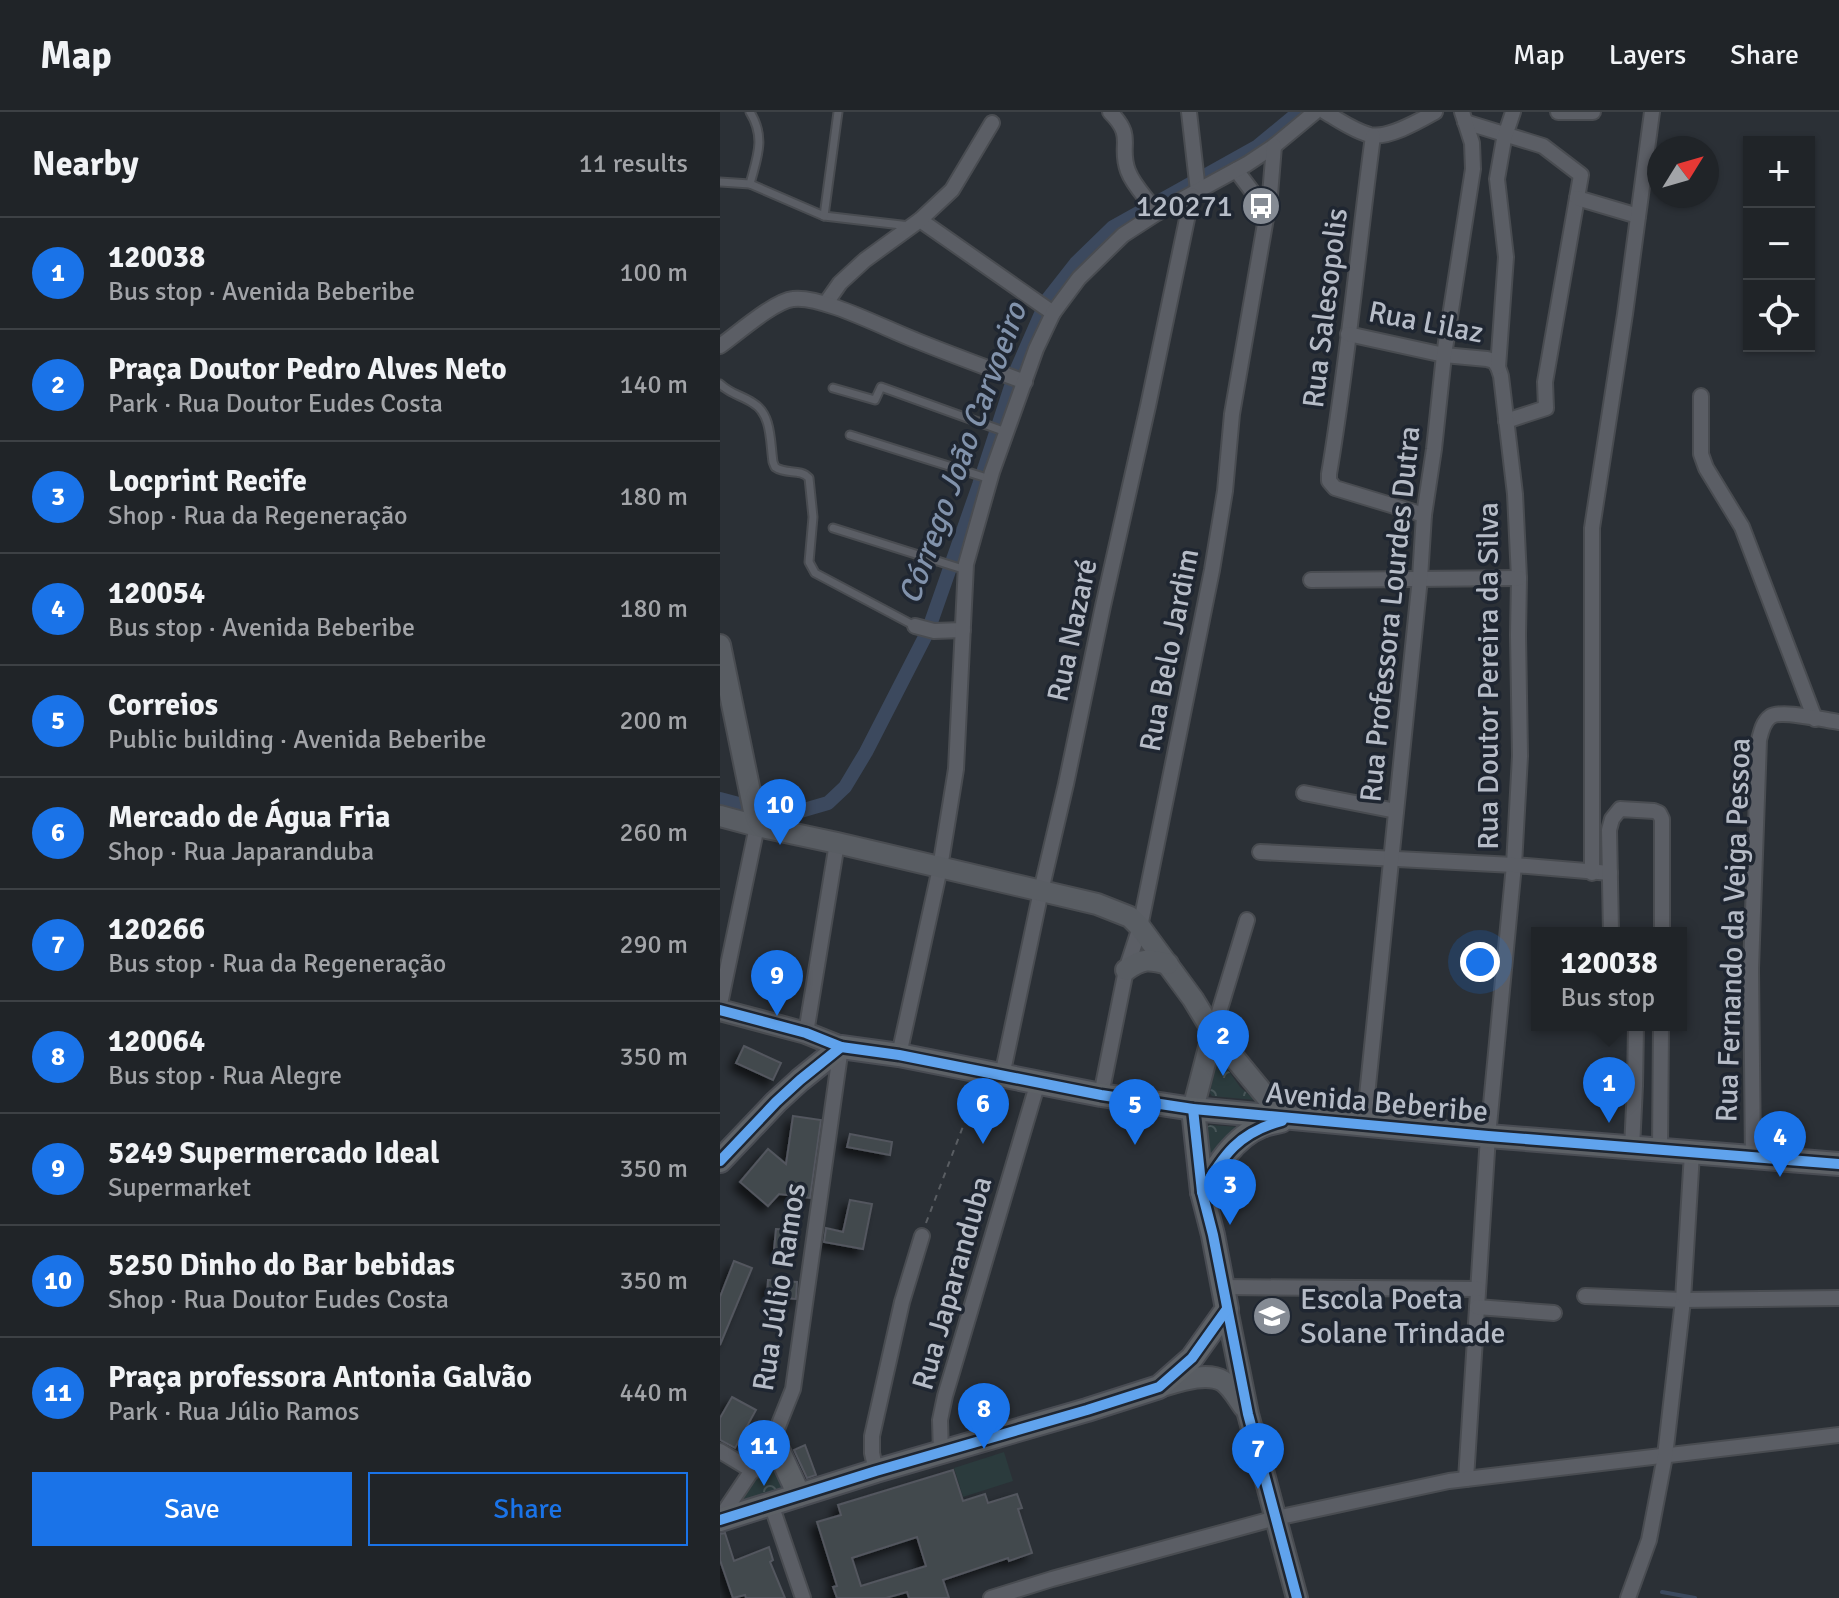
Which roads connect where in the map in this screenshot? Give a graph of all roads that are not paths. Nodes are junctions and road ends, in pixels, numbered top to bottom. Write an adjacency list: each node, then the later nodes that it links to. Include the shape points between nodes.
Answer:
1 (750, 112): 19 (lane, via 761,143)
2 (838, 112): 24 (lane)
3 (1110, 112): 22 (street, via 1125,131 1127,168)
4 (1189, 112): 20 (street, Rua Nazaré)
5 (1315, 112): 16 (street)
6 (1325, 112): 15 (street)
7 (1435, 112): 15 (street, via 1410,126)
8 (1513, 112): 14 (street, Rua Doutor Pereira da Silva)
9 (1558, 112): 10 (street)
10 (1593, 112)
11 (1652, 112): 25 (street)
12 (1464, 117): 14 (street); 31 (street, Rua Professora Lourdes Dutra, via 1473,169)
13 (992, 123): 26 (street, via 952,190)
14 (1506, 133): 21 (street, via 1543,146 1581,175); 32 (street, Rua Doutor Pereira da Silva, via 1497,179 1506,257)
15 (1373, 136): 29 (street, Rua Salesopolis)
16 (1274, 146): 17 (street); 23 (street, Rua Belo Jardim)
17 (1236, 170): 20 (street); 23 (street)
18 (720, 182): 19 (lane)
19 (750, 184): 24 (lane)
20 (1195, 193): 22 (street); 62 (street, Rua Nazaré)
21 (1577, 198): 25 (street); 37 (street, via 1545,382 1546,408)
22 (1153, 207): 28 (street)
23 (1267, 211): 64 (street, Rua Belo Jardim, via 1212,570)
24 (824, 216): 26 (lane)
25 (1638, 216): 61 (street, via 1592,528)
26 (916, 223): 27 (street, via 865,260); 28 (street)
27 (826, 303): 30 (street, via 786,300); 33 (street)
28 (1051, 311): 33 (street, via 1036,349)
29 (1348, 334): 31 (street, Rua Lilaz); 41 (street, Rua Salesopolis, via 1329,481 1335,488)
30 (720, 346)
31 (1444, 355): 32 (street, Rua Lilaz); 41 (street, Rua Professora Lourdes Dutra)
32 (1496, 364): 37 (street, Rua Doutor Pereira da Silva)
33 (1015, 379): 38 (street)
34 (720, 384): 47 (lane, via 762,412 775,467 809,478 809,562 815,573)
35 (833, 388): 38 (lane, via 875,400 881,387)
36 (1701, 396): 50 (street, via 1701,454 1742,527)
37 (1506, 421): 45 (street, Rua Doutor Pereira da Silva)
38 (1006, 432): 40 (street)
39 (850, 435): 40 (lane)
40 (990, 479): 43 (street)
41 (1424, 515): 44 (street, Rua Professora Lourdes Dutra)
42 (833, 528): 43 (lane)
43 (966, 570): 48 (street)
44 (1420, 578): 45 (street); 46 (street); 53 (street, Rua Professora Lourdes Dutra)
45 (1519, 578): 59 (street, Rua Doutor Pereira da Silva, via 1520,756)
46 (1311, 580)
47 (915, 626): 48 (street)
48 (963, 630): 60 (street, via 956,769)
49 (720, 645): 55 (street)
50 (1815, 719): 51 (street); 86 (street, Rua Fernando da Veiga Pessoa, via 1780,713 1770,717 1759,740 1751,969)
51 (1839, 722)
52 (1304, 793): 53 (street)
53 (1396, 811): 58 (street, Rua Professora Lourdes Dutra)
54 (720, 816): 55 (street)
55 (756, 822): 56 (street); 69 (street)
56 (837, 843): 60 (street); 73 (street)
57 (1260, 852): 58 (street)
58 (1391, 858): 59 (street); 81 (street, Rua Professora Lourdes Dutra)
59 (1514, 865): 61 (street); 82 (street, Rua Doutor Pereira da Silva)
60 (940, 868): 62 (street); 75 (street)
61 (1601, 873): 65 (street); 66 (street, via 1615,813 1659,813)
62 (1041, 891): 64 (street, via 1115,910); 76 (street, Rua Nazaré)
63 (1247, 920): 72 (street)
64 (1140, 927): 67 (street); 68 (street, Rua Belo Jardim)
65 (1610, 927)
66 (1662, 927)
67 (1168, 964): 68 (street, via 1151,959); 72 (street)
68 (1126, 970): 78 (street, Rua Belo Jardim)
69 (720, 1007): 73 (street)
70 (1636, 1031): 83 (street)
71 (1661, 1031): 84 (street)
72 (1213, 1032): 79 (street); 80 (street)
73 (806, 1033): 74 (street)
74 (841, 1047): 75 (main road, Avenida Beberibe); 87 (main road, via 776,1102); 101 (street, Rua Júlio Ramos, via 793,1389)
75 (899, 1055): 76 (main road, Avenida Beberibe)
76 (1002, 1076): 77 (main road, Avenida Beberibe)
77 (1038, 1082): 78 (main road, Avenida Beberibe); 103 (street, Rua Japaranduba, via 945,1396)
78 (1101, 1095): 79 (main road, Avenida Beberibe)
79 (1193, 1109): 80 (main road, Avenida Beberibe); 89 (main road)
80 (1288, 1118): 81 (main road, Avenida Beberibe); 89 (main road, via 1243,1137)
81 (1364, 1125): 82 (main road, Avenida Beberibe)
82 (1488, 1136): 83 (main road, Avenida Beberibe); 91 (street, Rua Doutor Pereira da Silva)
83 (1632, 1148): 84 (main road, Avenida Beberibe)
84 (1660, 1149): 85 (main road, Avenida Beberibe)
85 (1692, 1153): 86 (main road, Avenida Beberibe); 95 (street)
86 (1753, 1158): 88 (main road, Avenida Beberibe)
87 (720, 1161)
88 (1839, 1164)
89 (1202, 1192): 93 (main road)
90 (922, 1236): 106 (street, via 872,1436)
91 (1478, 1289): 93 (street); 96 (street, Rua Doutor Pereira da Silva)
92 (1585, 1296): 95 (street)
93 (1224, 1298): 98 (main road, via 1192,1358); 99 (street)
94 (1839, 1298): 95 (street)
95 (1683, 1300): 104 (street)
96 (1477, 1307): 97 (street); 107 (street, Rua Doutor Pereira da Silva)
97 (1554, 1313)
98 (1159, 1387): 99 (street, via 1218,1379); 103 (main road)
99 (1248, 1414): 111 (street)
100 (1839, 1435): 104 (street)
101 (773, 1439): 105 (street, Rua Júlio Ramos); 108 (main road)
102 (720, 1451): 105 (street)
103 (941, 1453): 106 (main road)
104 (1665, 1456): 107 (street); 115 (street, via 1649,1540)
105 (753, 1471): 110 (street, Rua Júlio Ramos)
106 (876, 1471): 108 (main road)
107 (1466, 1479): 111 (street)
108 (799, 1495): 109 (main road)
109 (771, 1504): 110 (main road); 112 (street)
110 (720, 1518)
111 (1276, 1518): 113 (street); 114 (street)
112 (803, 1598)
113 (991, 1598)
114 (1297, 1598)
115 (1628, 1598)

